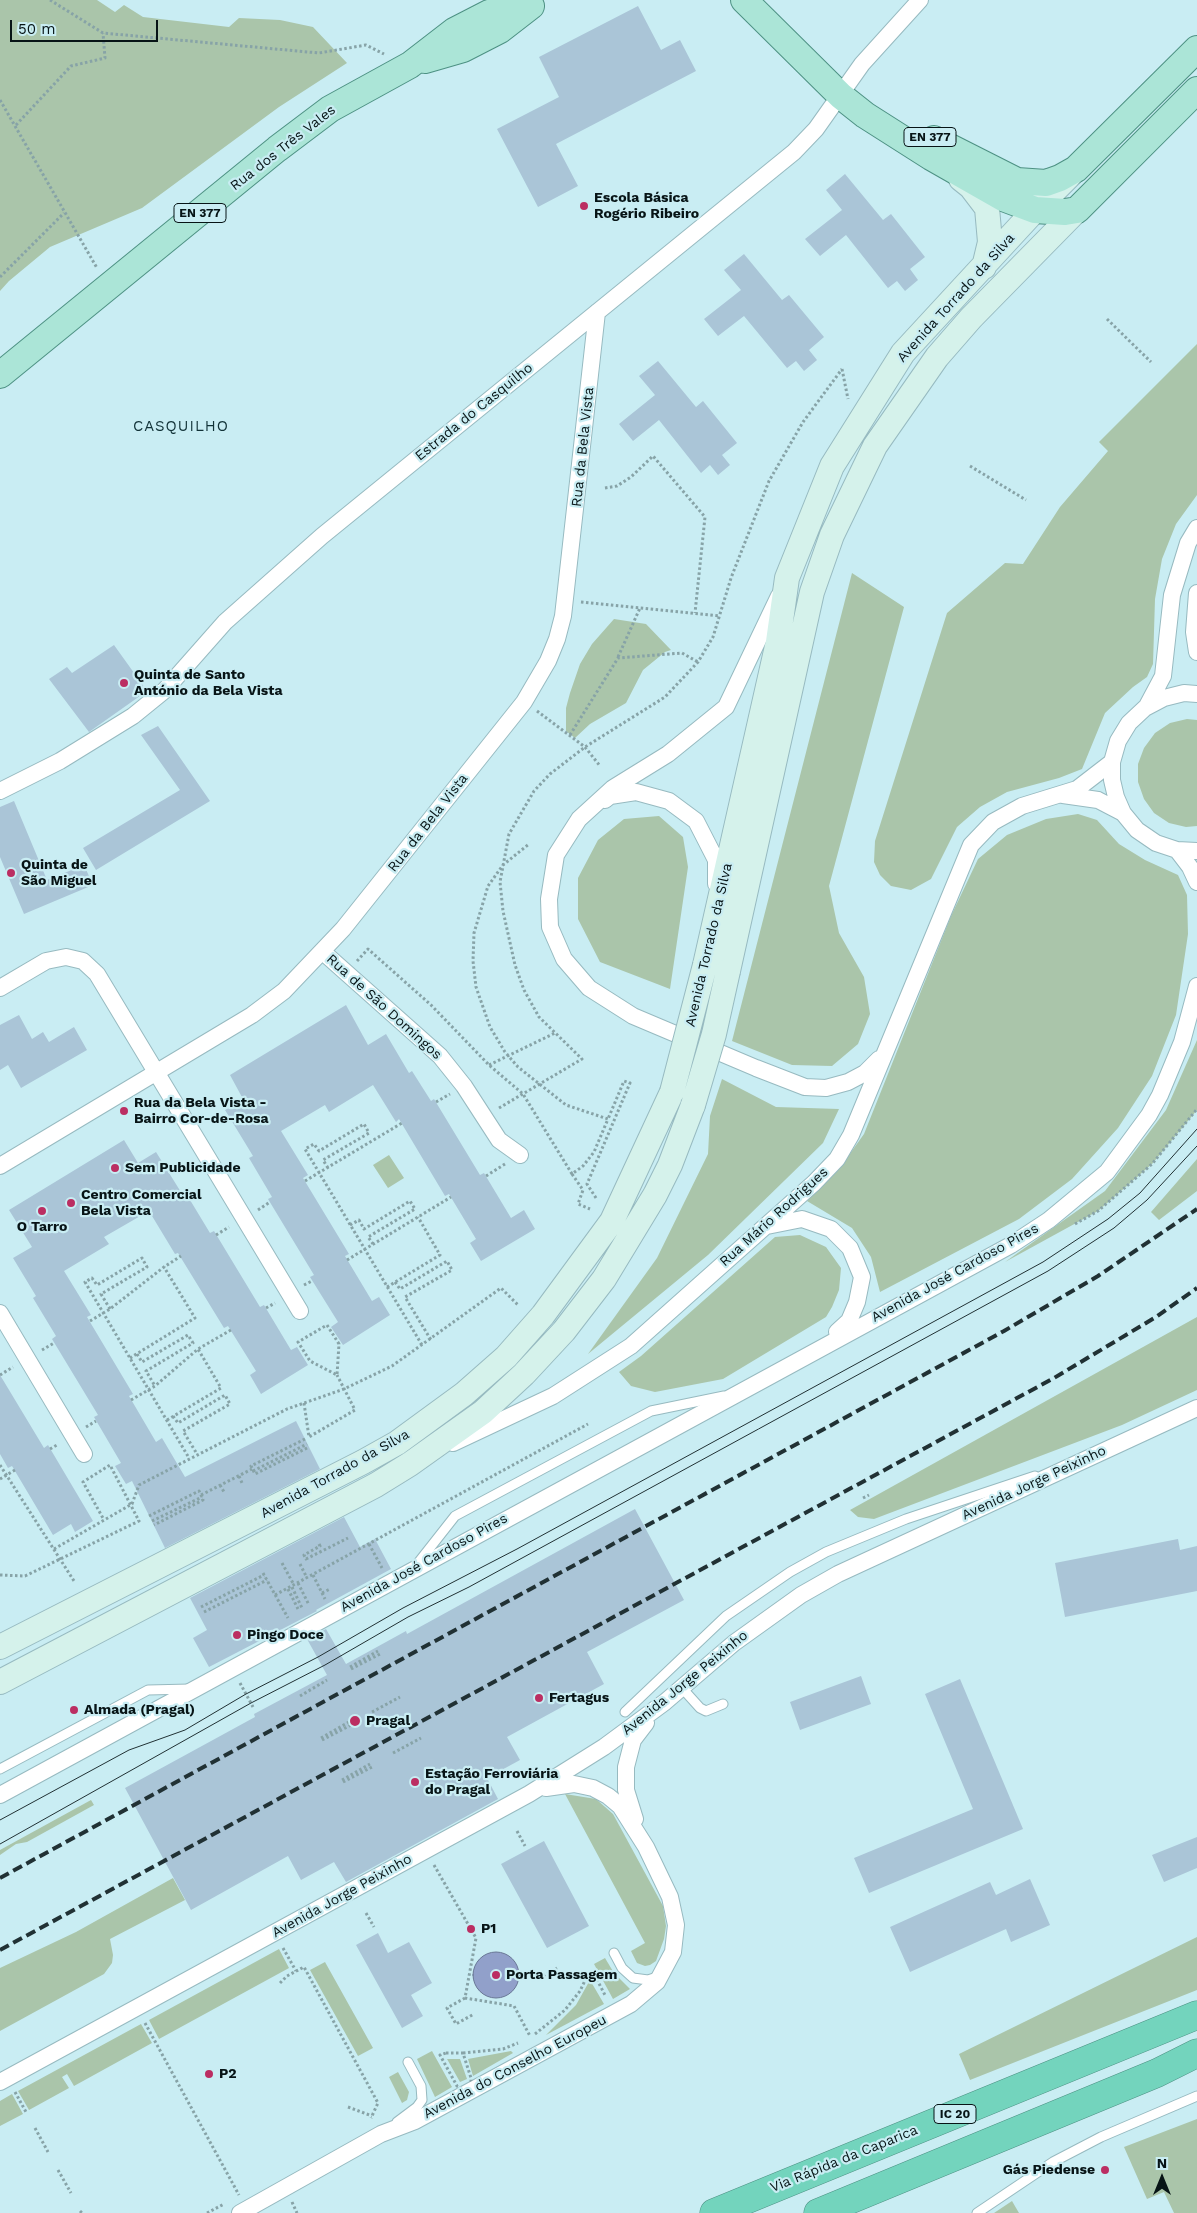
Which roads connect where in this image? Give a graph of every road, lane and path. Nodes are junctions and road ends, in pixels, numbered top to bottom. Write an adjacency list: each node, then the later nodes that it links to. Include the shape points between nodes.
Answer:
1 (50, 0): 6 (path)
2 (529, 0): 8 (main road, Rua dos Três Vales / EN 377, via 489,13 454,31)
3 (539, 0): 8 (main road, Rua dos Três Vales / EN 377, via 500,30 463,49)
4 (744, 0): 10 (main road, EN 377)
5 (920, 0): 10 (street, Estrada do Casquilho, via 862,64)
6 (103, 33): 8 (path, via 319,53 366,45); 12 (path, via 106,58 71,66)
7 (1197, 49): 14 (main road, Avenida Torrado da Silva)
8 (410, 65): 21 (main road, Rua dos Três Vales / EN 377, via 330,109 276,149)
9 (1197, 90): 17 (main road, Avenida Torrado da Silva)
10 (841, 96): 13 (main road, EN 377); 15 (main road, EN 377, via 897,120); 22 (street, Estrada do Casquilho, via 794,152)
11 (0, 100): 12 (path)
12 (16, 125): 18 (path)
13 (931, 157): 16 (main road, EN 377, via 1015,205); 19 (main road, via 971,187 986,208 990,242)
14 (1076, 169): 15 (main road, EN 377, via 1046,183); 16 (main road, Avenida Torrado da Silva)
15 (1017, 181): 16 (main road, via 1032,198)
16 (1035, 210): 17 (main road, EN 377); 19 (main road, Avenida Torrado da Silva); 24 (main road, via 1029,236 959,319)
17 (1077, 210): 24 (main road, Avenida Torrado da Silva)
18 (64, 213): 20 (path); 21 (path)
19 (984, 267): 33 (main road, Avenida Torrado da Silva, via 903,353 832,466)
20 (0, 277)
21 (108, 287): 27 (main road, Rua dos Três Vales / EN 377)
22 (597, 312): 35 (street, Rua da Bela Vista); 48 (street, Estrada do Casquilho, via 322,536 226,622 165,690 133,716 60,761)
23 (1107, 320): 25 (path)
24 (937, 357): 117 (main road, Avenida Torrado da Silva, bridge, via 896,414 858,478 832,535 812,592 714,1034 693,1105 670,1165 622,1252 585,1306 503,1394)
25 (1151, 362)
26 (842, 369): 28 (path)
27 (0, 375)
28 (848, 399)
29 (970, 466): 31 (path)
30 (605, 488): 37 (path, via 617,486 630,478 653,456 705,517)
31 (1026, 500)
32 (1197, 528): 44 (street, via 1188,543 1176,580 1163,676)
33 (787, 578): 51 (street, via 726,707 668,754 613,788); 56 (main road, Avenida Torrado da Silva, via 778,642)
34 (1197, 593): 39 (street, via 1194,632)
35 (566, 600): 36 (path); 43 (street, Rua da Bela Vista, via 557,639)
36 (640, 608): 37 (path); 40 (path)
37 (695, 613): 38 (path)
38 (720, 616)
39 (1197, 652)
40 (618, 658): 41 (path, via 682,653); 45 (path)
41 (698, 662)
42 (1197, 694): 44 (street, via 1184,693 1164,698)
43 (524, 702): 45 (path); 57 (street, Rua da Bela Vista)
44 (1145, 708): 46 (street, via 1129,723)
45 (570, 735): 47 (path)
46 (1112, 762): 49 (street, Rua Mário Rodrigues, via 1077,789); 50 (street, via 1112,780)
47 (600, 766)
48 (0, 791)
49 (1061, 795): 50 (street, Rua Mário Rodrigues, via 1098,800); 63 (street, Rua Mário Rodrigues, via 1022,806 993,822 971,845)
50 (1123, 813): 53 (street, via 1137,830 1156,843)
51 (580, 819): 56 (street, via 610,796 636,792 669,801 696,821 716,860); 63 (street, via 556,855 549,899 550,927 564,959 589,988 633,1016 806,1087 826,1088 848,1082 865,1073)
52 (530, 844): 62 (path, via 503,864 488,886 474,933 473,961 482,1008)
53 (1177, 850): 54 (street); 55 (street)
54 (1197, 851)
55 (1197, 882)
56 (715, 918): 158 (main road, Avenida Torrado da Silva, bridge, via 672,1092 612,1221 543,1315 506,1357 464,1394 397,1443)
57 (323, 952): 58 (street, Rua de São Domingos); 65 (street, Rua da Bela Vista, via 284,992)
58 (347, 973): 64 (path, via 368,949 432,1005); 68 (street, Rua de São Domingos, via 440,1056 499,1140)
59 (1197, 986): 96 (street, Avenida José Cardoso Pires, via 1182,1042 1160,1094 1136,1135 1107,1172 1049,1220 1011,1245)
60 (0, 988): 65 (street, via 46,961 66,957 83,961 97,974)
61 (555, 1033): 62 (path)
62 (508, 1056): 64 (path); 66 (path, via 566,1105)
63 (883, 1056): 79 (street, Rua Mário Rodrigues, via 851,1135 837,1159)
64 (489, 1065): 72 (path, via 522,1094)
65 (156, 1073): 69 (street, Rua da Bela Vista); 89 (street)
66 (608, 1119): 72 (path, via 594,1152); 75 (path, via 624,1081 630,1083 587,1184)
67 (402, 1123): 70 (path)
68 (520, 1155)
69 (0, 1166)
70 (328, 1168): 71 (path); 71 (path, via 323,1160 369,1133 364,1124 319,1152 314,1144 305,1150)
71 (319, 1173): 73 (path); 78 (path)
72 (572, 1174): 76 (path, via 583,1190 578,1204)
73 (305, 1181)
74 (451, 1197): 77 (path)
75 (596, 1198)
76 (590, 1209)
77 (418, 1217): 80 (path); 85 (path, via 440,1256)
78 (350, 1225): 80 (path, via 359,1220 364,1229 410,1201 415,1209 368,1236); 81 (path)
79 (767, 1226): 96 (street, Avenida José Cardoso Pires, via 802,1219 831,1229 850,1248 862,1277 857,1302 849,1321); 117 (street, Rua Mário Rodrigues, via 631,1346 552,1396)
80 (373, 1244): 81 (path)
81 (365, 1249): 83 (path); 86 (path)
82 (181, 1256): 84 (path)
83 (347, 1260)
84 (164, 1267): 88 (path); 98 (path, via 196,1318)
85 (395, 1282): 86 (path); 94 (path, via 400,1289 447,1261 452,1270 405,1297)
86 (387, 1286): 95 (path)
87 (518, 1304): 94 (path, via 501,1288)
88 (110, 1309): 91 (path); 91 (path, via 101,1294 147,1267 142,1258 97,1285 92,1278 85,1282)
89 (300, 1311)
90 (0, 1313): 113 (street)
91 (103, 1313): 92 (path); 99 (path)
92 (90, 1321)
93 (231, 1330): 97 (path)
94 (431, 1340): 95 (path)
95 (422, 1346): 102 (path, via 392,1366)
96 (821, 1346): 104 (street, Avenida José Cardoso Pires)
97 (198, 1349): 101 (path); 108 (path, via 221,1388)
98 (137, 1354): 99 (path); 101 (path, via 142,1362 188,1335 193,1343 146,1371)
99 (130, 1358): 103 (path)
100 (337, 1375): 100 (path, via 339,1344 326,1324 298,1342 310,1361); 102 (path)
101 (155, 1386): 103 (path)
102 (344, 1389): 106 (path); 106 (path, via 354,1410 309,1437)
103 (149, 1390): 105 (path); 109 (path)
104 (734, 1394): 141 (street, Avenida José Cardoso Pires); 141 (lane, via 651,1411 455,1516)
105 (131, 1400)
106 (304, 1403): 114 (path)
107 (1197, 1408): 115 (street, Avenida Jorge Peixinho)
108 (173, 1416): 109 (path); 114 (path, via 178,1423 225,1395 230,1404 183,1432)
109 (167, 1420): 116 (path)
110 (588, 1424): 136 (path)
111 (305, 1439): 120 (path, via 251,1466)
112 (308, 1445): 120 (path)
113 (84, 1454)
114 (196, 1454): 116 (path)
115 (1094, 1456): 166 (street, Avenida Jorge Peixinho, via 838,1574 801,1595 734,1643); 174 (lane, via 906,1518 826,1552 790,1572 726,1616)
116 (189, 1458): 130 (path, via 139,1485)
117 (410, 1464): 163 (main road, Avenida Torrado da Silva, via 327,1512 184,1583)
118 (0, 1465): 121 (path)
119 (15, 1470): 121 (path)
120 (254, 1473): 122 (path)
121 (7, 1475): 123 (path); 137 (path)
122 (239, 1476): 124 (path); 125 (path)
123 (0, 1479)
124 (242, 1483)
125 (220, 1485): 126 (path); 128 (path)
126 (224, 1492)
127 (869, 1495): 129 (path)
128 (202, 1497): 131 (path, via 199,1491); 133 (path)
129 (863, 1498)
130 (132, 1504): 132 (path); 132 (path, via 110,1465 83,1482); 138 (path, via 139,1521)
131 (149, 1516)
132 (104, 1520): 137 (path)
133 (153, 1523)
134 (348, 1538): 135 (path, via 306,1559 304,1554)
135 (319, 1544)
136 (369, 1544): 142 (path); 144 (path)
137 (54, 1549): 138 (path)
138 (60, 1559): 143 (path, via 25,1576); 147 (path)
139 (282, 1563): 148 (path)
140 (300, 1564): 145 (path)
141 (412, 1570): 165 (street, Avenida José Cardoso Pires)
142 (385, 1574)
143 (0, 1575)
144 (313, 1575): 145 (path); 150 (path)
145 (307, 1578): 148 (path)
146 (267, 1580): 151 (path); 154 (path, via 264,1574); 156 (path)
147 (74, 1581)
148 (293, 1586): 151 (path); 152 (path); 155 (path)
149 (330, 1589): 150 (path)
150 (322, 1593): 153 (path)
151 (275, 1595): 157 (path)
152 (309, 1605)
153 (329, 1605)
154 (201, 1607)
155 (300, 1608)
156 (204, 1612)
157 (289, 1622)
158 (44, 1625): 159 (main road); 160 (main road, Avenida Torrado da Silva)
159 (0, 1629)
160 (0, 1647)
161 (379, 1652): 162 (path)
162 (351, 1668)
163 (2, 1680)
164 (327, 1680): 168 (path)
165 (195, 1688): 180 (lane, via 148,1690); 183 (street, Avenida José Cardoso Pires)
166 (682, 1688): 170 (street, Avenida Jorge Peixinho); 171 (lane, via 706,1711)
167 (244, 1689): 172 (path)
168 (300, 1696)
169 (400, 1696): 173 (path)
170 (665, 1702): 182 (street, Avenida Jorge Peixinho, via 604,1747); 186 (street, Avenida do Conselho Europeu, via 633,1740 626,1767 626,1790)
171 (723, 1704)
172 (253, 1707)
173 (372, 1712)
174 (625, 1712)
175 (350, 1724): 177 (path)
176 (422, 1738): 178 (path)
177 (322, 1739)
178 (393, 1753)
179 (371, 1766): 181 (path)
180 (0, 1769)
181 (343, 1781)
182 (529, 1794): 186 (street, Avenida do Conselho Europeu, via 565,1784 593,1788 620,1806); 208 (street, Avenida Jorge Peixinho)
183 (0, 1795)
184 (517, 1831): 185 (path)
185 (525, 1846)
186 (646, 1847): 194 (street, Avenida do Conselho Europeu, via 664,1881 675,1915 676,1941)
187 (431, 1859): 197 (path, via 476,1938)
188 (366, 1913): 189 (path)
189 (374, 1927)
190 (282, 1947): 193 (path)
191 (614, 1953): 194 (lane, via 622,1968 633,1978 648,1980)
192 (557, 1968): 195 (path)
193 (296, 1971): 196 (path); 214 (path, via 304,1967 378,2103)
194 (662, 1974): 198 (street, Avenida do Conselho Europeu, via 647,1992)
195 (543, 1976)
196 (280, 1983)
197 (465, 1998): 199 (path, via 447,2008 456,2024); 202 (path, via 514,2006)
198 (631, 2004): 202 (path, via 626,1995 610,2003 593,1972 588,1974 565,2010); 209 (street, Avenida do Conselho Europeu)
199 (474, 2014)
200 (1197, 2015): 227 (highway, Via Rápida da Caparica / IC 20)
201 (145, 2022): 224 (path)
202 (530, 2036): 203 (path, via 502,2049)
203 (463, 2053): 209 (path, via 471,2078); 209 (path, via 440,2055 457,2086)
204 (1197, 2053): 207 (highway)
205 (408, 2062): 218 (lane, via 421,2086 422,2100 411,2113)
206 (1197, 2062): 207 (highway)
207 (1157, 2073): 216 (highway)
208 (0, 2082)
209 (471, 2091): 218 (street, Avenida do Conselho Europeu)
210 (15, 2093): 213 (path)
211 (1197, 2096): 229 (lane, via 1093,2141 1054,2162)
212 (348, 2107): 214 (path)
213 (26, 2112)
214 (372, 2116): 215 (path)
215 (370, 2121)
216 (1032, 2123): 221 (lane); 228 (highway)
217 (35, 2128): 219 (path)
218 (381, 2134): 226 (street, Avenida do Conselho Europeu)
219 (48, 2152)
220 (58, 2170): 223 (path)
221 (899, 2190)
222 (248, 2191): 224 (path)
223 (71, 2193)
224 (239, 2196): 225 (path)
225 (207, 2213)
226 (240, 2213)
227 (714, 2213)
228 (818, 2213)
229 (977, 2213)

